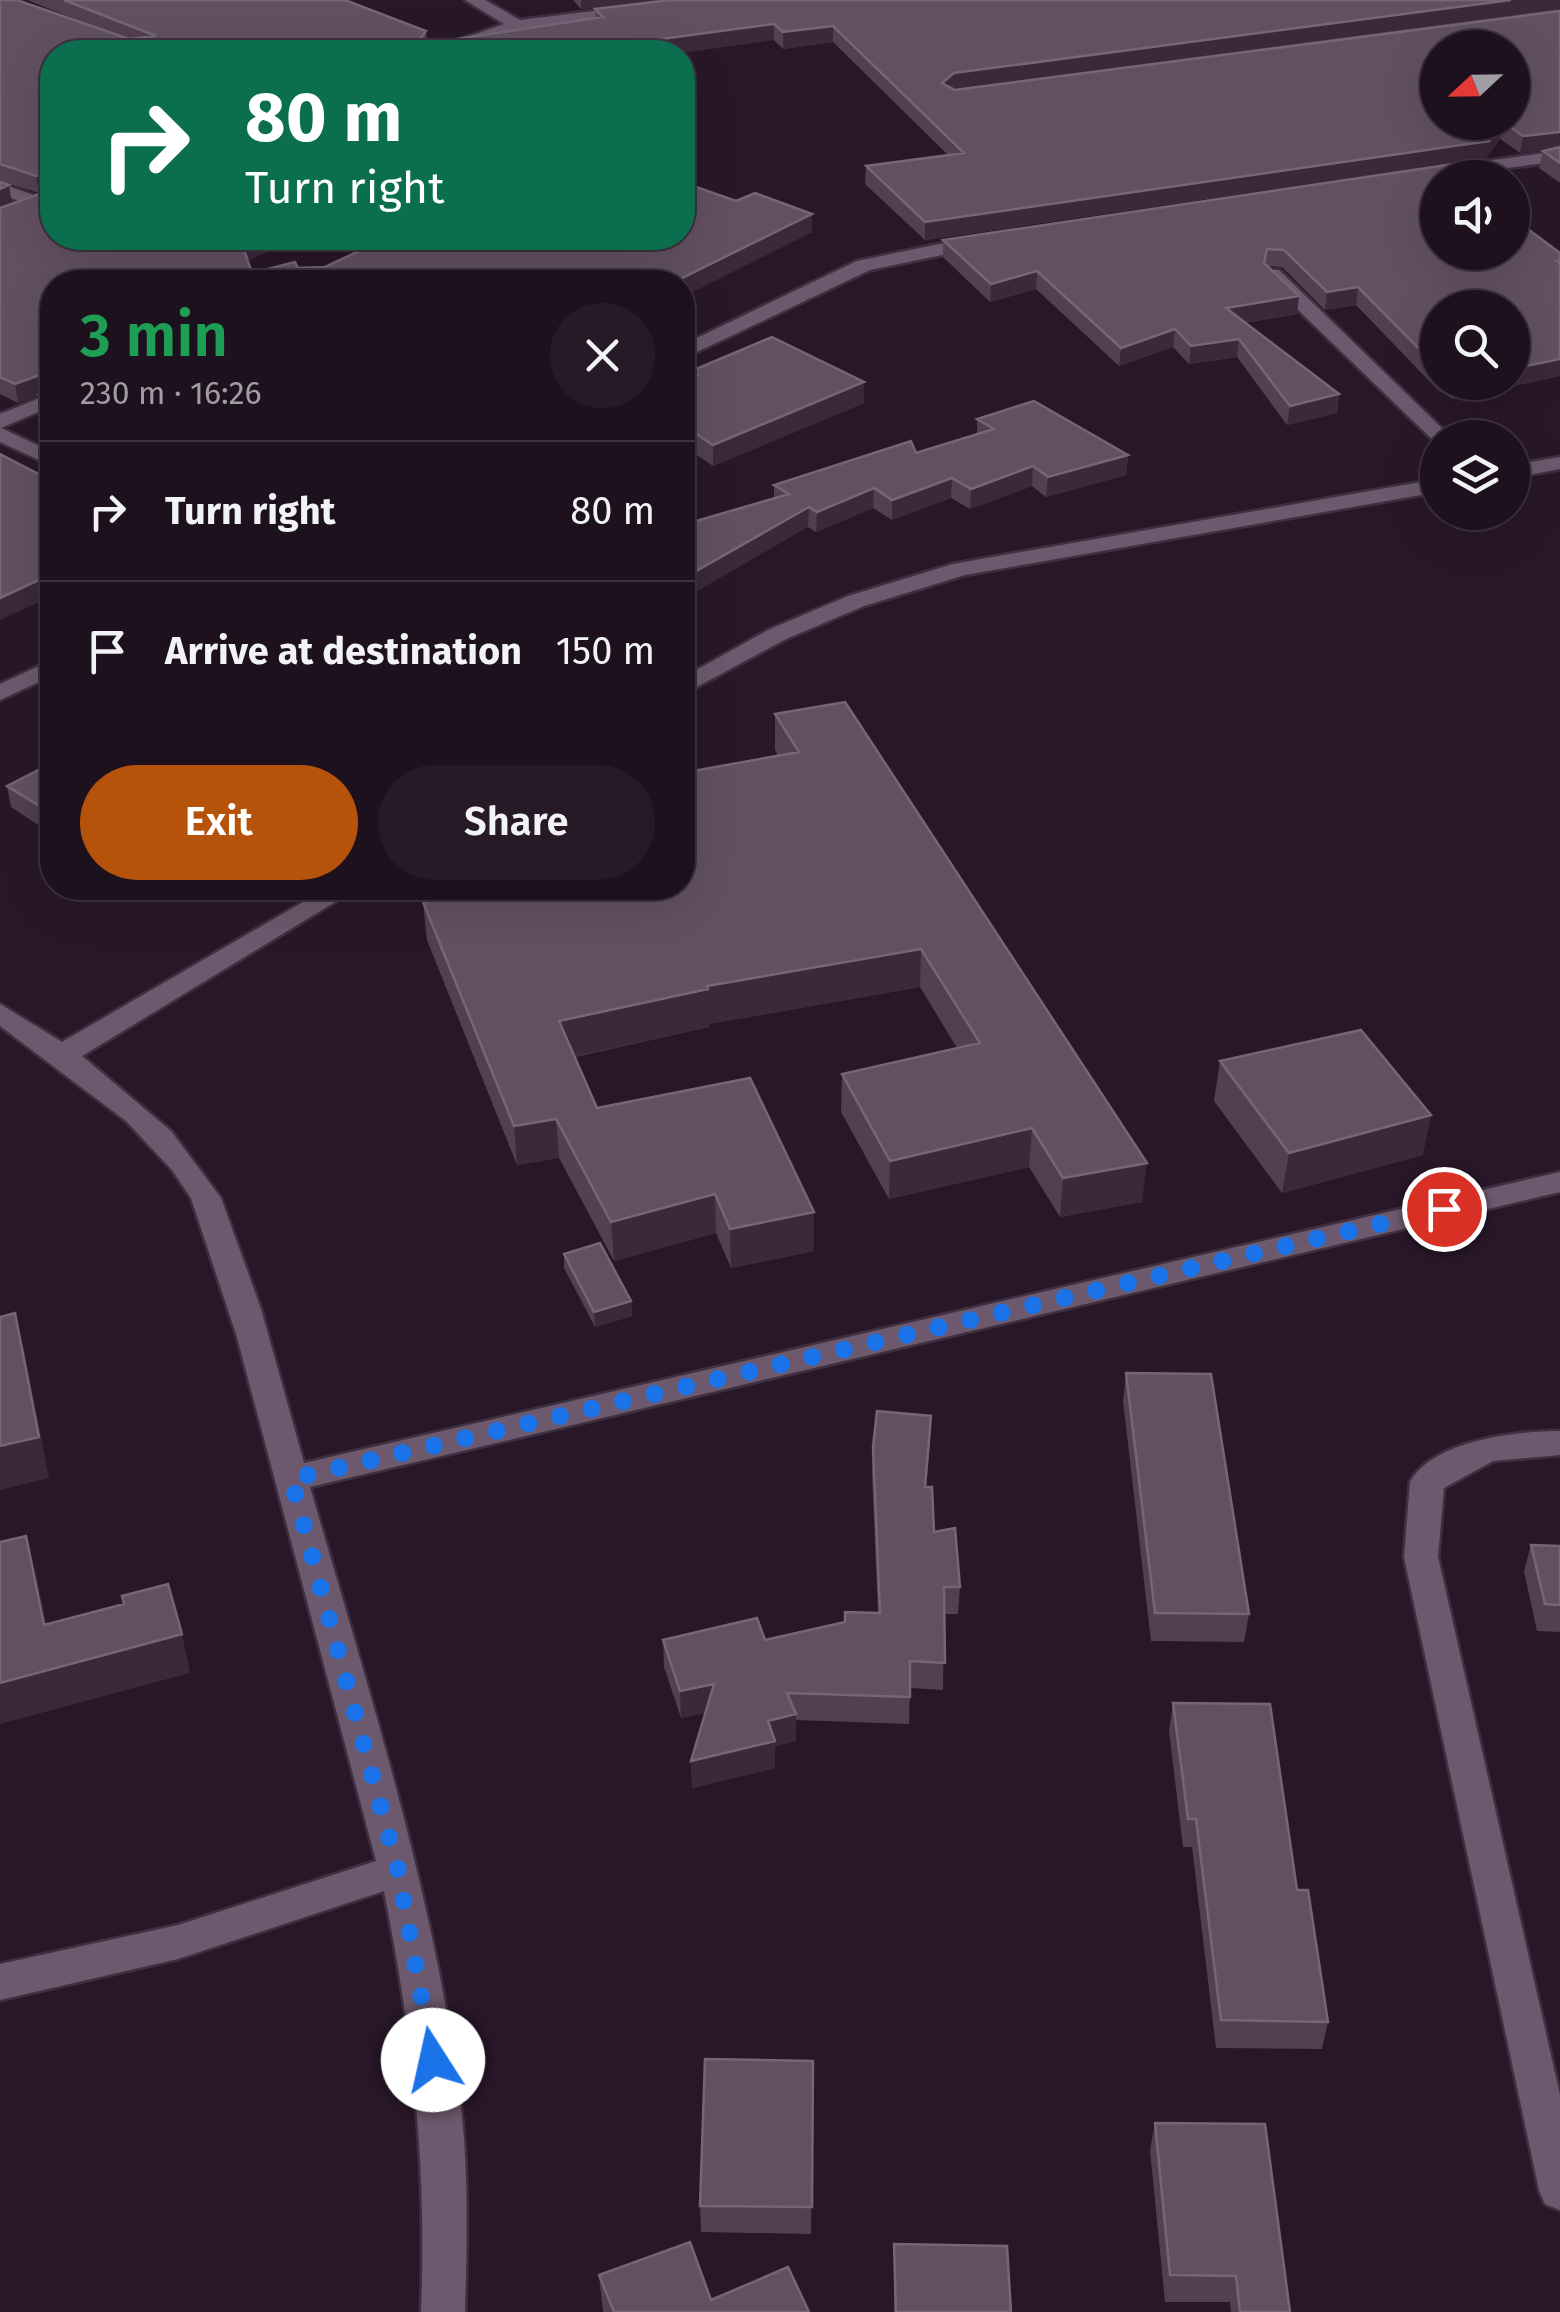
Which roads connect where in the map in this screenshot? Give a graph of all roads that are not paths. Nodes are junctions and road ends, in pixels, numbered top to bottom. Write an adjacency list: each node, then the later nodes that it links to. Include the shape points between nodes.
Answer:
1 (474, 0): 3 (street)
2 (654, 9): 3 (street)
3 (517, 25): 4 (street)
4 (470, 40)
5 (1560, 156): 6 (street)
6 (1415, 176)
7 (0, 188): 8 (street)
8 (40, 200)
9 (40, 203): 10 (street)
10 (13, 213)
11 (1010, 237): 13 (street, via 864,265)
12 (1272, 274): 15 (street)
13 (695, 347)
14 (40, 404): 16 (street)
15 (1423, 420)
16 (0, 422)
17 (0, 434): 18 (street)
18 (40, 454)
19 (1560, 464): 20 (street)
20 (1530, 469)
21 (1420, 487): 23 (street, via 961,569 856,600)
22 (40, 673): 24 (street)
23 (695, 681)
24 (0, 693)
25 (325, 900): 27 (street)
26 (0, 1013): 27 (street)
27 (62, 1056): 30 (street, via 169,1142 204,1195 242,1300)
28 (1560, 1182): 30 (street)
29 (1560, 1443): 33 (street, via 1516,1442 1464,1456 1426,1482 1420,1521 1420,1558)
30 (291, 1479): 31 (street)
31 (398, 1870): 32 (street, via 178,1942); 34 (street, via 433,2060 444,2163 448,2262)
32 (0, 1982)
33 (1560, 2190)
34 (442, 2312)

